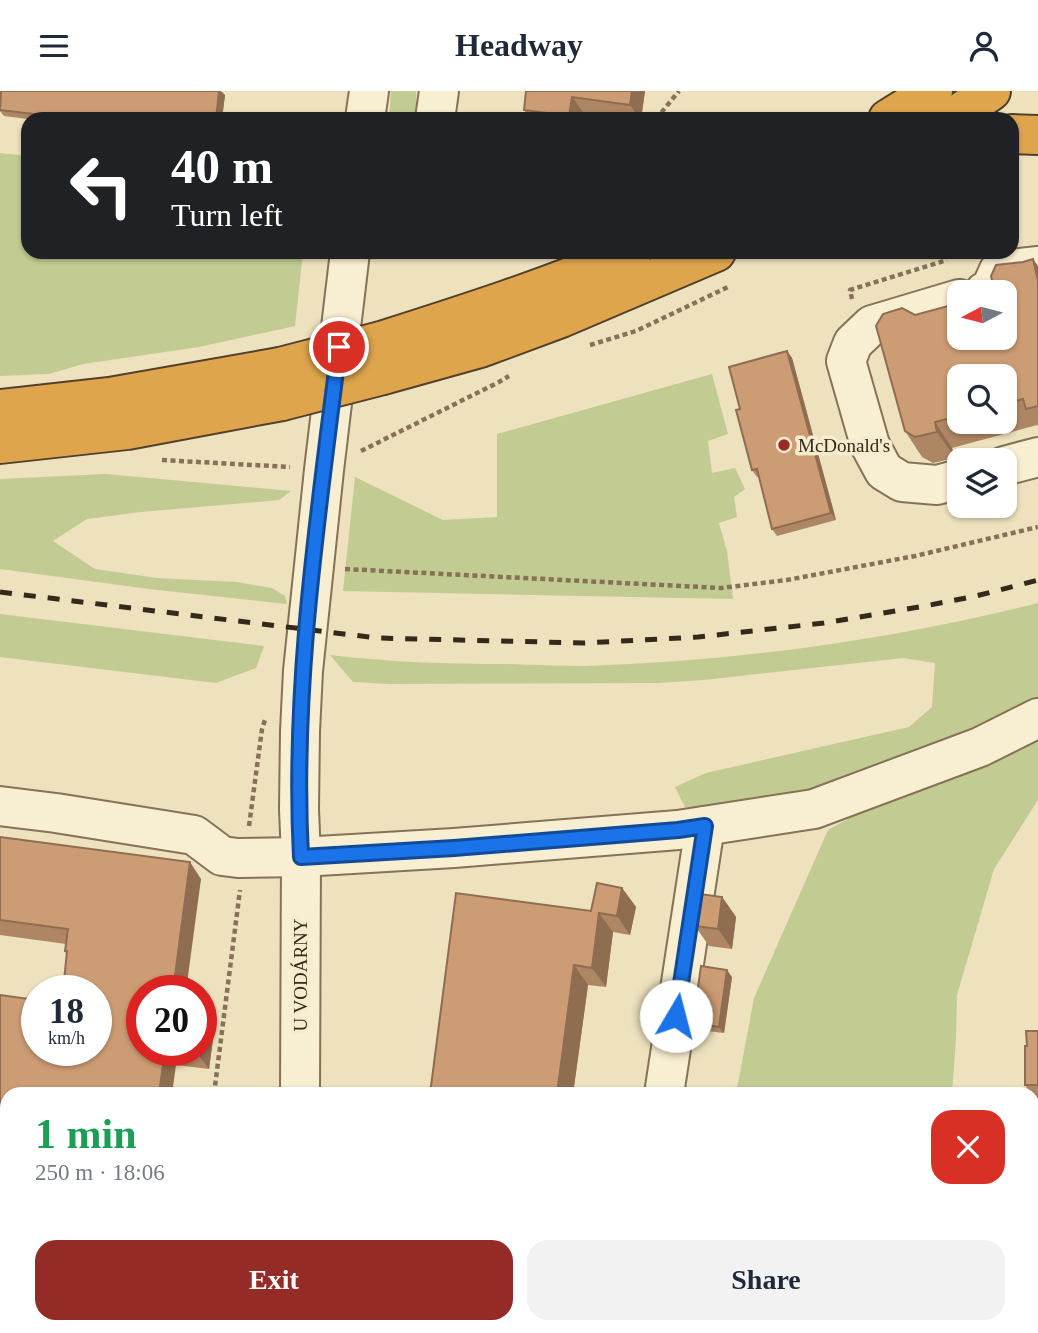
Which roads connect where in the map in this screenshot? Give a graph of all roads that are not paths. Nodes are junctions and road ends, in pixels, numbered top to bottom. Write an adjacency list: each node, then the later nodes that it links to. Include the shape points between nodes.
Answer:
1 (369, 91): 6 (street)
2 (439, 91): 7 (street)
3 (890, 91): 8 (highway)
4 (933, 91): 9 (highway)
5 (991, 91): 10 (highway)
6 (366, 112)
7 (436, 112)
8 (872, 112)
9 (899, 112)
10 (961, 112)
11 (1019, 134): 12 (highway)
12 (1038, 135)
13 (349, 259): 29 (street, U VODÁRNY, via 305,643)
14 (616, 259): 19 (highway, via 506,301)
15 (1038, 266): 17 (street, via 999,270)
16 (722, 270): 19 (highway, via 480,348)
17 (994, 280)
18 (947, 303): 25 (street, via 872,325 853,344 846,361 870,446 884,471 902,482)
19 (382, 358): 20 (highway, bridge)
20 (281, 384): 21 (highway); 22 (highway, via 127,430)
21 (0, 409)
22 (0, 444)
23 (1038, 457): 24 (street)
24 (1017, 463)
25 (947, 482)
26 (1038, 718): 28 (street, via 980,747 814,809)
27 (0, 806): 29 (street, via 194,835 222,856)
28 (705, 826): 29 (street); 31 (street)
29 (301, 857): 30 (street, U VODÁRNY)
30 (300, 1087)
31 (665, 1087)

